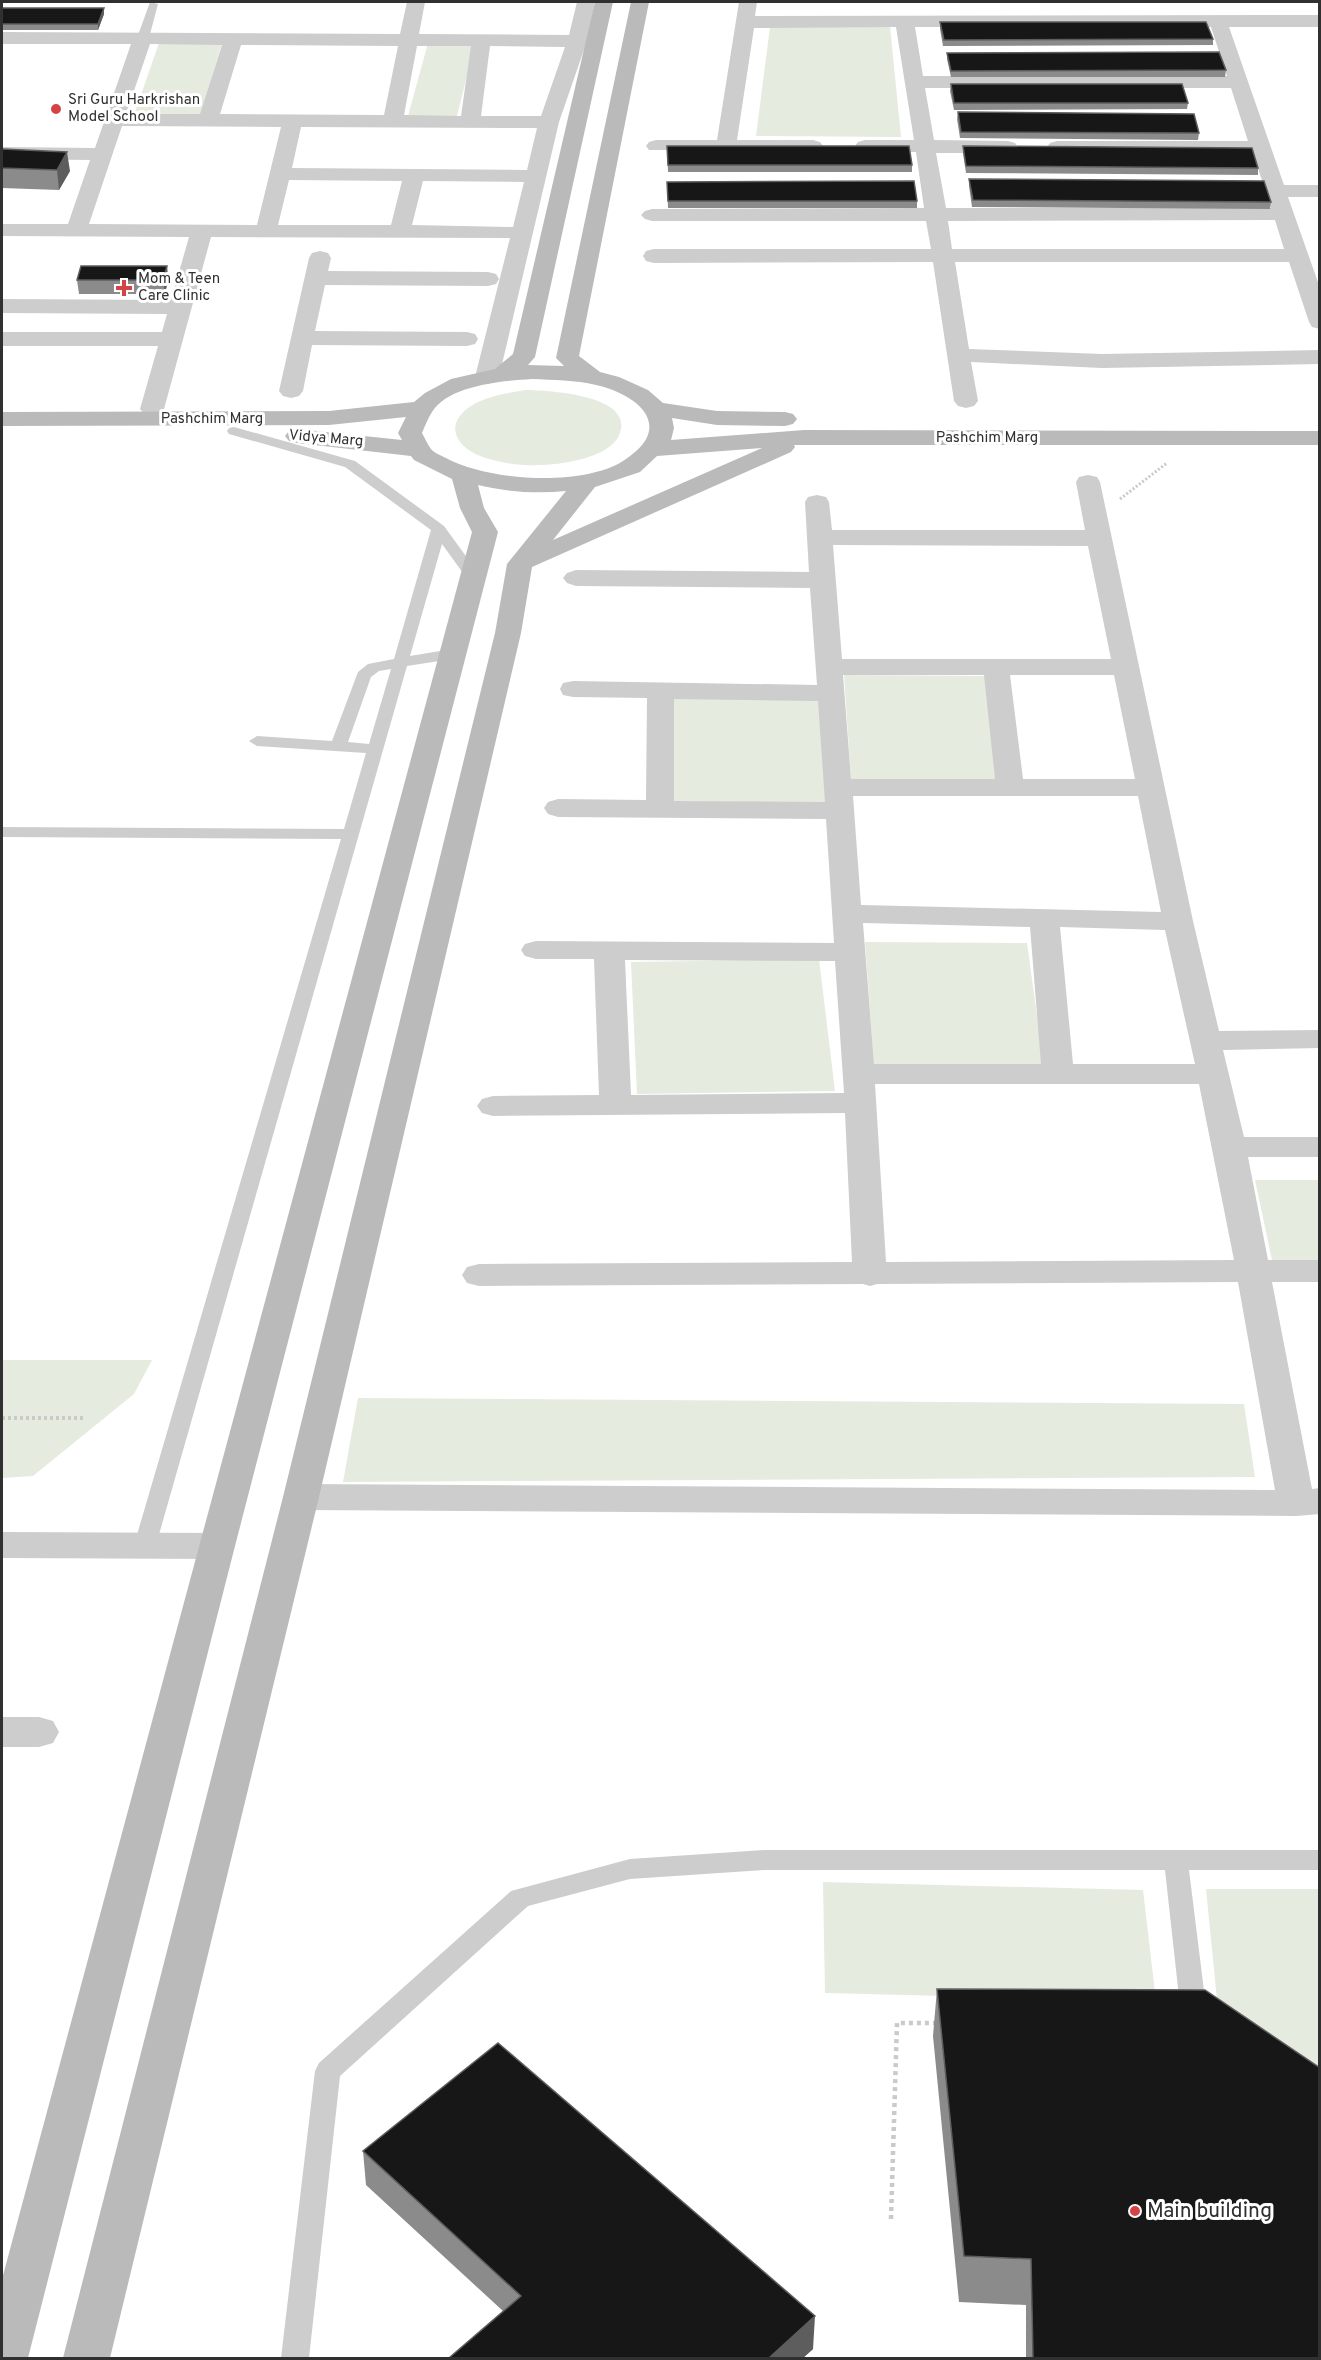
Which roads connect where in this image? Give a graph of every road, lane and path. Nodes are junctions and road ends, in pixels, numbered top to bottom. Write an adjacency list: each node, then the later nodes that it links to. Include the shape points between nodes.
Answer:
1 (416, 2): 14 (street)
2 (586, 2): 16 (street)
3 (604, 2): 60 (main road, via 524,357)
4 (640, 2): 61 (main road, via 567,358)
5 (748, 2): 9 (street)
6 (153, 4): 12 (lane)
7 (1218, 21): 8 (street); 10 (street); 18 (street)
8 (1320, 21)
9 (745, 22): 10 (street); 26 (street)
10 (905, 22): 17 (street)
11 (2, 38): 12 (street)
12 (143, 38): 13 (street); 19 (street)
13 (233, 39): 14 (street); 20 (street)
14 (408, 40): 15 (street); 22 (street)
15 (481, 40): 16 (street); 23 (street)
16 (576, 41): 24 (street)
17 (915, 82): 18 (street); 27 (street)
18 (1239, 82): 28 (street)
19 (115, 120): 20 (street); 30 (street)
20 (208, 120): 21 (street)
21 (293, 120): 22 (street); 31 (street)
22 (393, 121): 23 (street)
23 (470, 121): 24 (street)
24 (549, 122): 33 (street)
25 (656, 146): 26 (street)
26 (726, 146): 27 (street)
27 (926, 146): 28 (street); 38 (street)
28 (1260, 147): 34 (street)
29 (2, 153): 30 (street)
30 (103, 154): 40 (street)
31 (280, 174): 32 (street); 42 (street)
32 (414, 175): 33 (street); 44 (street)
33 (536, 176): 60 (street)
34 (1276, 191): 35 (street); 36 (street)
35 (1320, 191)
36 (1283, 214): 38 (street); 48 (street)
37 (651, 215): 38 (street)
38 (936, 215): 46 (street)
39 (2, 230): 40 (street)
40 (76, 230): 41 (street)
41 (202, 230): 42 (street); 52 (street)
42 (266, 231): 43 (street)
43 (325, 231): 44 (street); 49 (street)
44 (400, 231): 45 (street)
45 (508, 232)
46 (943, 255): 47 (street); 48 (street); 58 (street)
47 (654, 256)
48 (1305, 263): 53 (street)
49 (316, 278): 50 (street); 54 (street)
50 (488, 279)
51 (2, 306): 52 (street)
52 (181, 307): 56 (street)
53 (1320, 322)
54 (302, 338): 57 (street); 62 (street)
55 (2, 339): 56 (street)
56 (171, 339): 65 (street)
57 (467, 339)
58 (959, 356): 59 (street, via 1102,361); 63 (street)
59 (1320, 357)
60 (495, 376): 61 (main road, via 532,372); 64 (main road, via 446,391)
61 (592, 377): 66 (main road, via 637,393)
62 (291, 391)
63 (966, 401)
64 (421, 408): 67 (main road, Pashchim Marg, via 329,418); 74 (main road, via 411,428)
65 (152, 409)
66 (656, 409): 68 (main road, Pashchim Marg, via 717,418); 75 (main road, via 663,422 662,436)
67 (2, 419)
68 (1320, 420)
69 (234, 431): 70 (main road, Pashchim Marg); 74 (main road, Vidya Marg); 81 (lane, via 350,464)
70 (2, 432)
71 (804, 437): 72 (main road, Pashchim Marg); 75 (main road, Pashchim Marg); 83 (main road)
72 (1207, 438): 73 (main road, Pashchim Marg); 80 (path, via 1172,459)
73 (1320, 438)
74 (417, 449): 76 (main road, Vidya Marg, via 437,465)
75 (654, 449): 77 (main road, Vidya Marg, via 638,463)
76 (464, 477): 77 (main road, Vidya Marg, via 513,485); 84 (main road, via 472,508 485,532)
77 (586, 482): 83 (main road)
78 (1088, 482): 80 (street)
79 (817, 501): 82 (street)
80 (1098, 528): 82 (street); 90 (street)
81 (439, 529): 84 (lane); 88 (lane)
82 (819, 537): 86 (street)
83 (520, 564): 125 (main road, via 508,633)
84 (473, 577): 87 (main road)
85 (576, 578): 86 (street)
86 (822, 580): 91 (street)
87 (452, 654): 88 (lane); 129 (main road)
88 (400, 664): 95 (lane, via 374,667 364,675); 96 (lane)
89 (996, 667): 90 (street); 91 (street); 97 (street)
90 (1126, 667): 98 (street)
91 (830, 680): 93 (street); 99 (street)
92 (573, 690): 93 (street)
93 (661, 691): 101 (street)
94 (257, 741): 95 (lane)
95 (338, 746): 96 (lane)
96 (375, 749): 103 (lane)
97 (1010, 788): 98 (street); 99 (street)
98 (1152, 788): 106 (street)
99 (839, 799): 101 (street); 104 (street)
100 (558, 808): 101 (street)
101 (660, 809)
102 (2, 832): 103 (lane)
103 (351, 834): 128 (lane)
104 (848, 914): 105 (street); 109 (street)
105 (1044, 918): 106 (street); 112 (street)
106 (1178, 921): 111 (street)
107 (536, 950): 108 (street)
108 (609, 950): 109 (street); 115 (street)
109 (850, 952): 114 (street)
110 (1320, 1039): 111 (street)
111 (1205, 1041): 113 (street)
112 (1058, 1074): 113 (street); 114 (street)
113 (1212, 1074): 117 (street)
114 (860, 1088): 115 (street); 122 (street)
115 (615, 1105): 116 (street)
116 (494, 1106)
117 (1230, 1147): 118 (street); 120 (street)
118 (1320, 1147)
119 (1320, 1271): 120 (street)
120 (1252, 1272): 122 (street); 126 (street)
121 (479, 1275): 122 (street)
122 (870, 1275)
123 (2, 1418): 124 (path)
124 (86, 1418)
125 (301, 1497): 126 (street); 136 (main road)
126 (1308, 1502)
127 (2, 1545): 128 (street)
128 (145, 1545): 129 (street)
129 (216, 1546): 135 (main road)
130 (1176, 1860): 131 (lane); 133 (lane, via 1194,2023); 137 (lane, via 765,1860 630,1869 520,1899 328,2071)
131 (1320, 1860)
132 (941, 2023): 134 (path, via 897,2023)
133 (1214, 2036)
134 (891, 2219)
135 (4, 2358)
136 (86, 2358)
137 (295, 2358)

